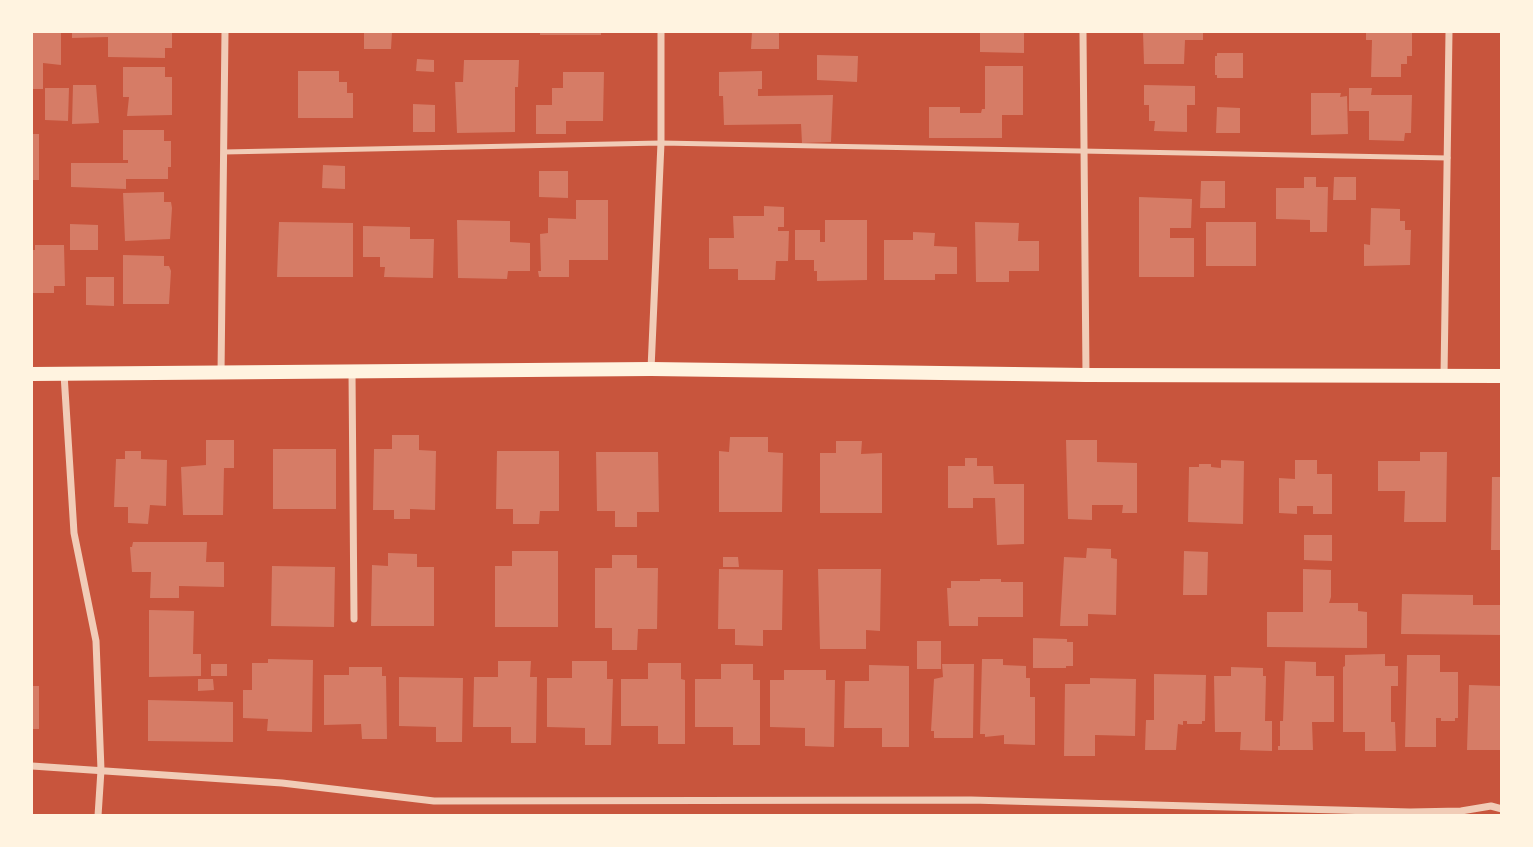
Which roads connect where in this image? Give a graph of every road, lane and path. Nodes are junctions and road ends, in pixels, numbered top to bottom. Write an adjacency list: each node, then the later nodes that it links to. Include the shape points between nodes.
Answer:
1 (225, 32): 7 (street)
2 (661, 32): 5 (street)
3 (1083, 32): 6 (street)
4 (1449, 32): 8 (street)
5 (661, 143): 6 (lane); 7 (lane); 9 (street)
6 (1083, 151): 8 (lane); 14 (street)
7 (224, 152): 13 (street)
8 (1447, 159): 15 (street)
9 (650, 369): 10 (main road); 14 (main road)
10 (352, 372): 13 (main road); 17 (street)
11 (32, 374): 12 (main road)
12 (64, 374): 13 (main road); 19 (street, via 74,533 96,641)
13 (221, 374)
14 (1086, 375): 15 (main road)
15 (1444, 376): 16 (main road)
16 (1502, 376)
17 (354, 619)
18 (32, 766): 19 (street)
19 (101, 770): 20 (street, via 282,783 434,801 971,800 1410,812); 21 (street)
20 (1502, 809)
21 (97, 816)

